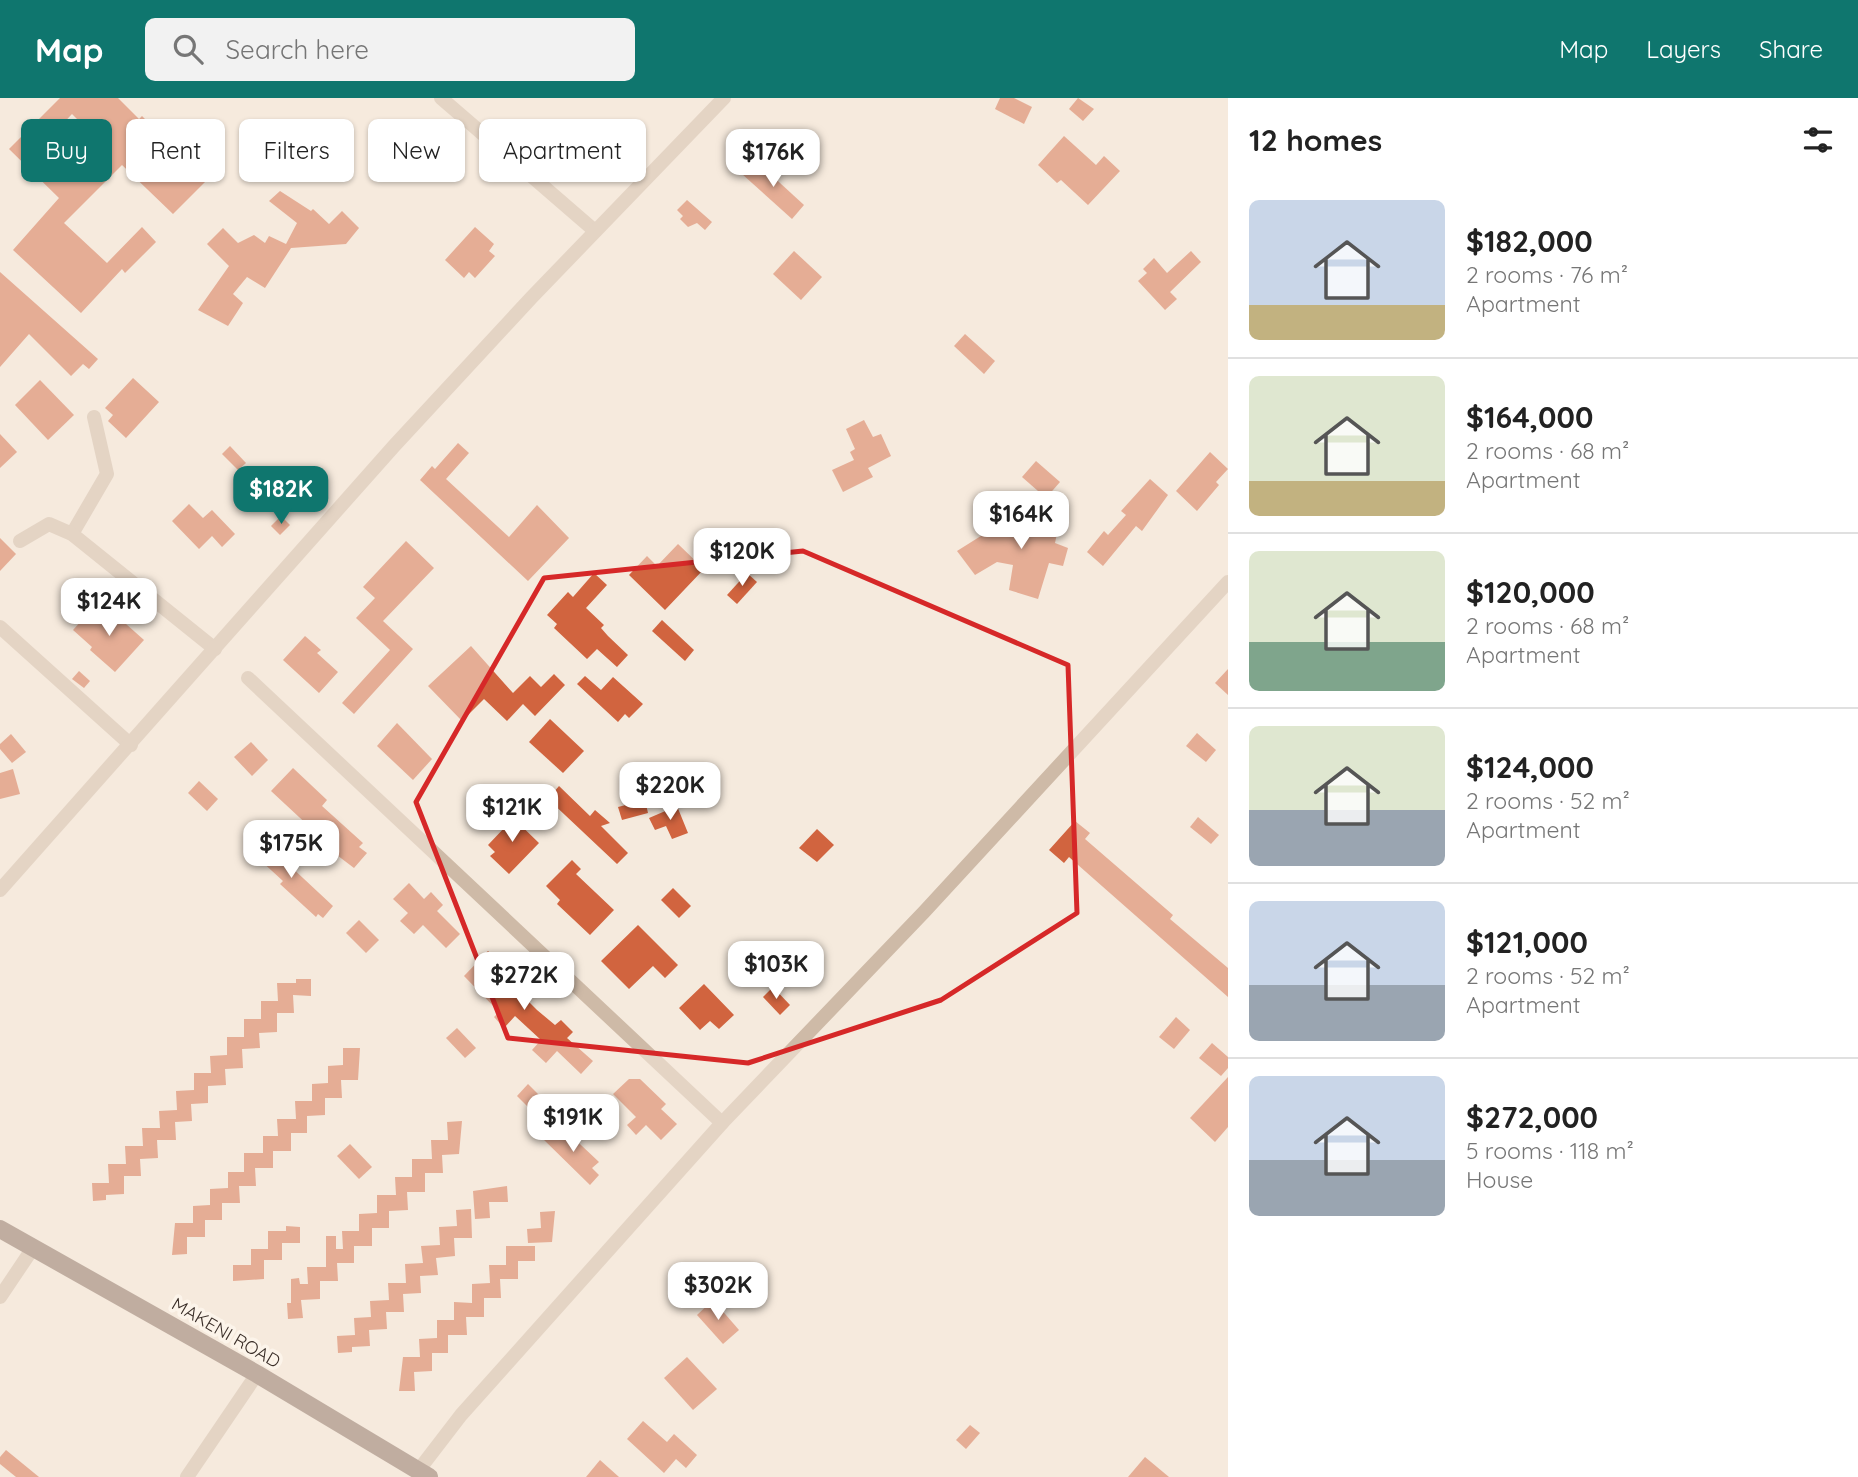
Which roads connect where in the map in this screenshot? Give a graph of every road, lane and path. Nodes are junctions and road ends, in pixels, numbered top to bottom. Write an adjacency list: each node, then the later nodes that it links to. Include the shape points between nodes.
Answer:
1 (441, 98): 3 (street)
2 (724, 98): 3 (street)
3 (595, 231): 9 (street, via 394,446)
4 (94, 417): 5 (street, via 107,474)
5 (72, 534): 6 (street, via 49,524); 9 (street)
6 (20, 541)
7 (1228, 582): 13 (street)
8 (0, 627): 11 (street)
9 (215, 649): 11 (street)
10 (248, 678): 13 (street)
11 (131, 745): 12 (street)
12 (0, 890)
13 (722, 1123): 18 (street, via 461,1415)
14 (0, 1229): 15 (main road, MAKENI ROAD)
15 (33, 1248): 16 (street); 17 (main road, MAKENI ROAD)
16 (0, 1297)
17 (257, 1374): 18 (main road, MAKENI ROAD); 19 (street)
18 (424, 1474)
19 (187, 1477)

